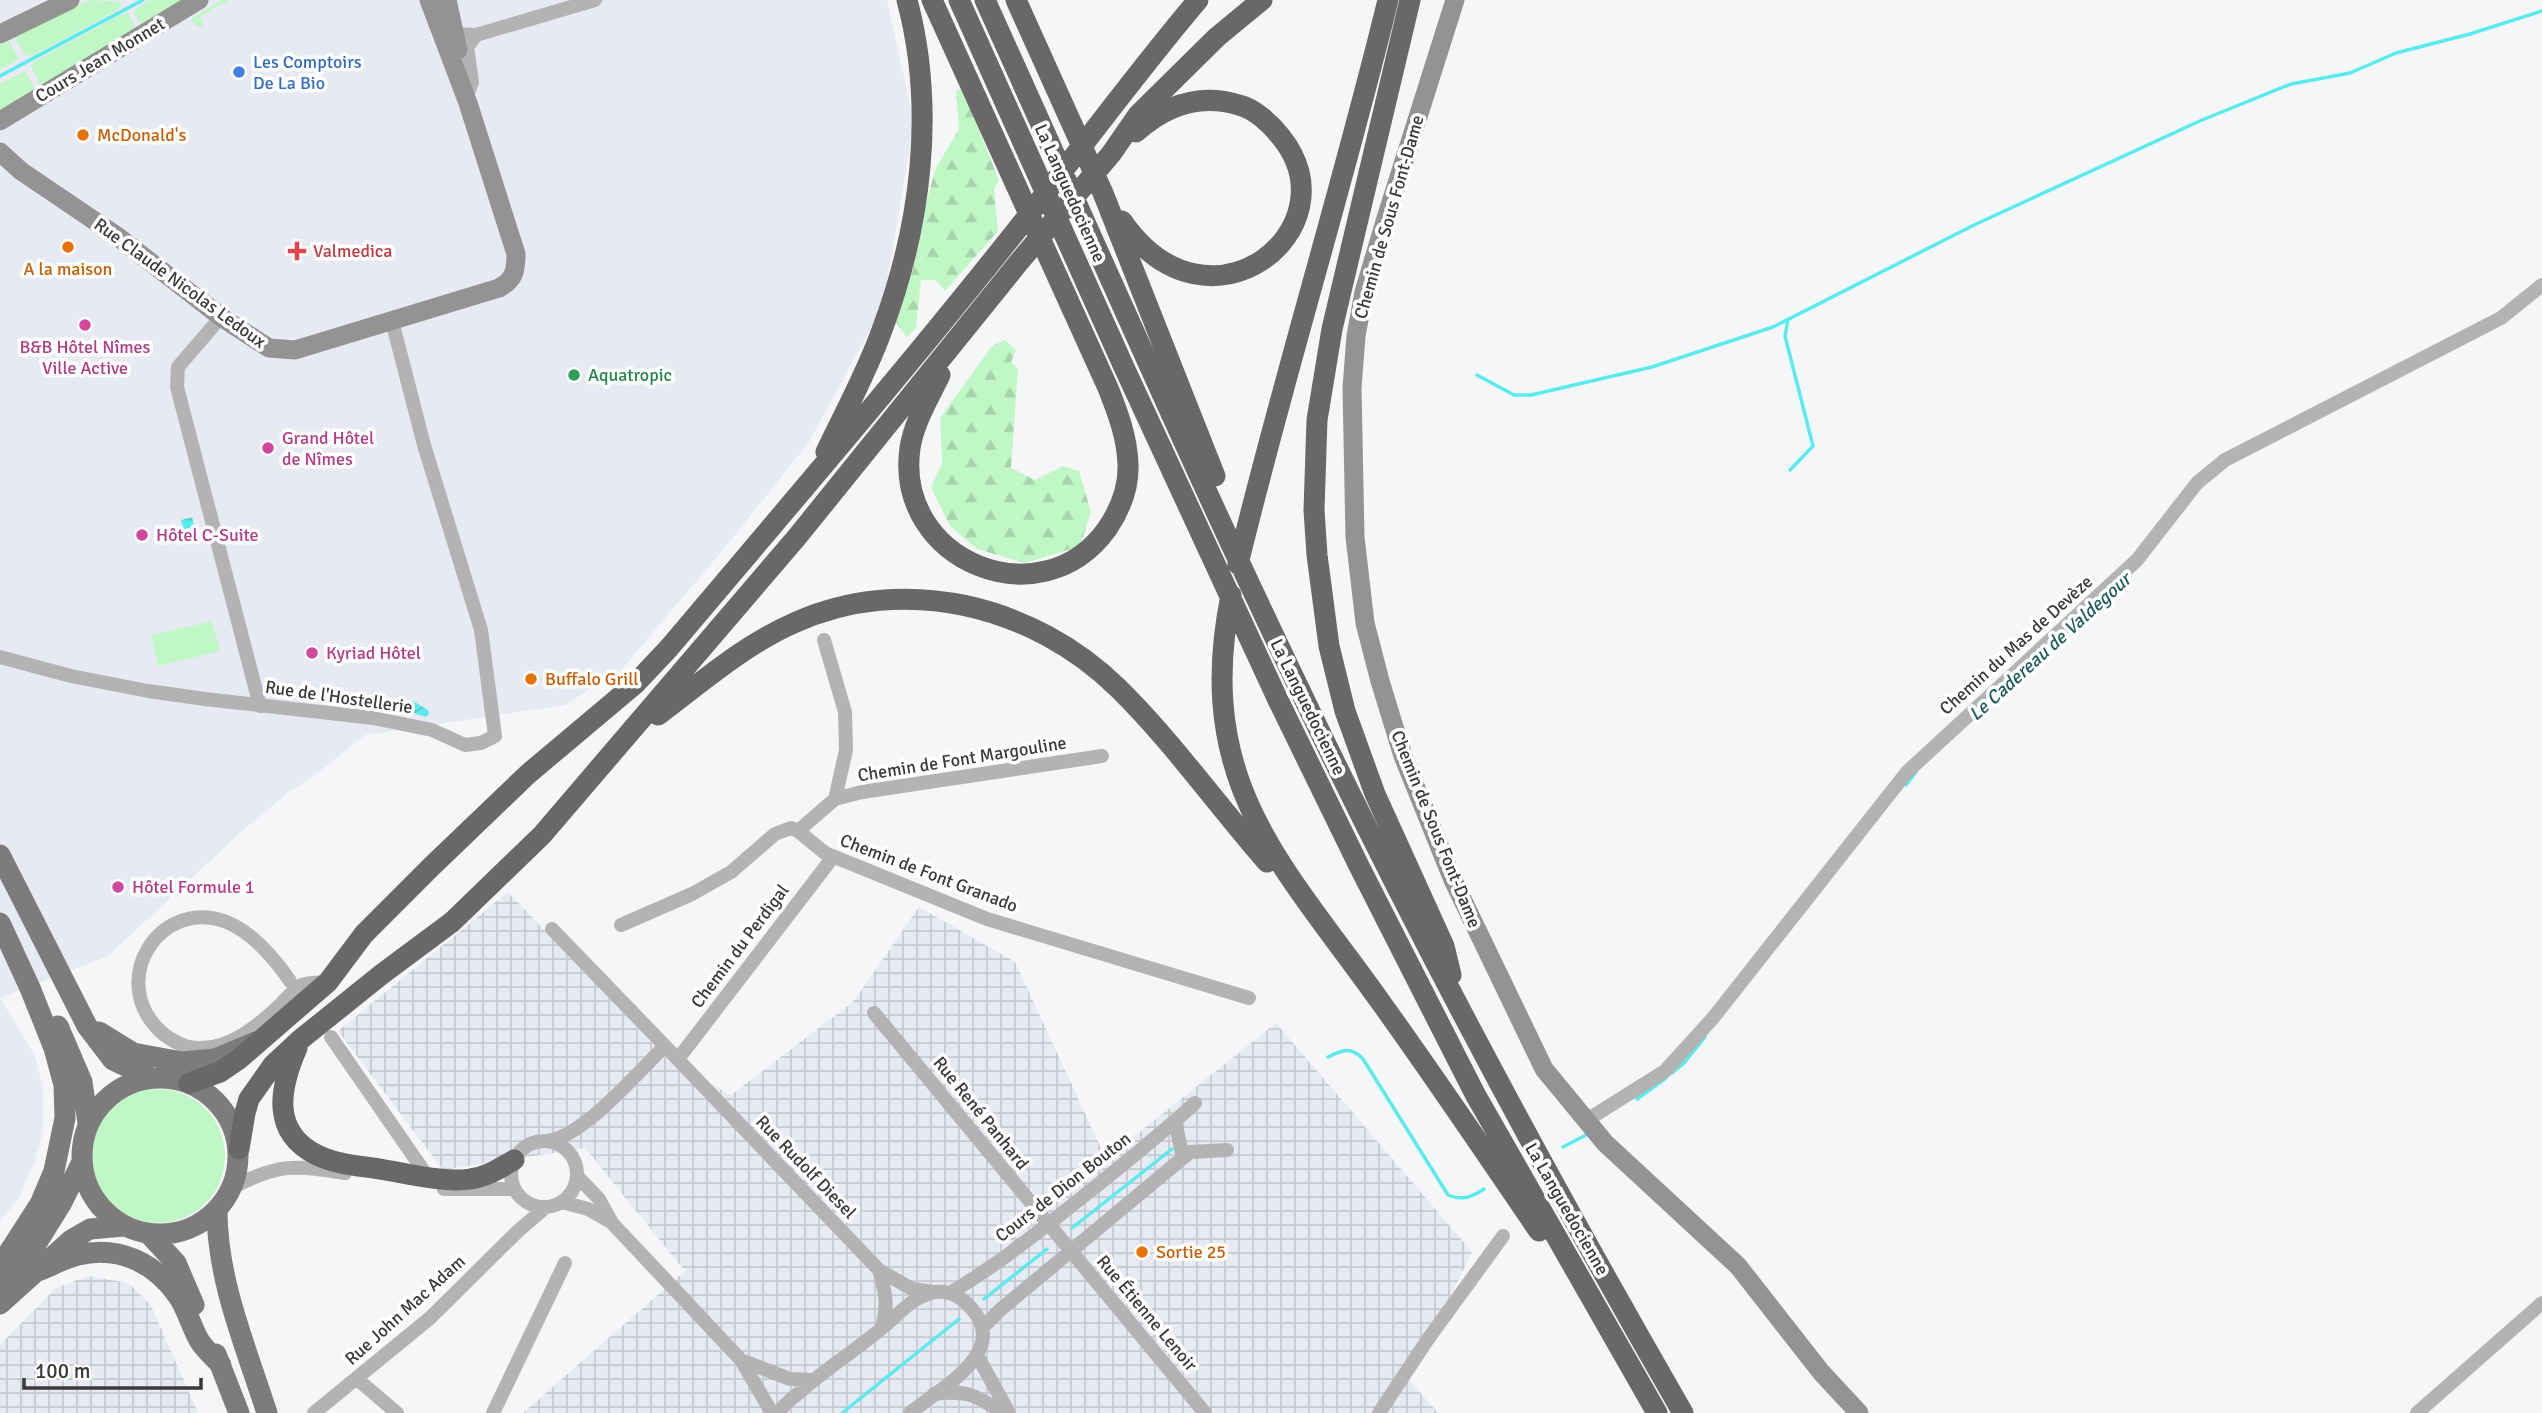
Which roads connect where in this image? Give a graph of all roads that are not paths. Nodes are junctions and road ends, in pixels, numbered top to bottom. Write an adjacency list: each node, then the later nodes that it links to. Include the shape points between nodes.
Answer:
1 (70, 0): 17 (street)
2 (199, 0): 22 (street, Cours Jean Monnet)
3 (429, 0): 21 (street)
4 (447, 0): 18 (street)
5 (595, 0): 19 (street)
6 (907, 0): 30 (highway, via 916,43 921,113 920,174 911,236 881,333 823,457)
7 (932, 0): 29 (highway, via 1108,388 1124,434 1128,467 1119,508 1102,536 1063,564 1031,573 984,569 947,548 921,515 913,496 910,448 920,414)
8 (959, 0): 97 (highway, La Languedocienne, via 1140,402 1359,866 1475,1094)
9 (985, 0): 31 (highway, La Languedocienne)
10 (1016, 0): 25 (highway)
11 (1187, 0): 20 (highway)
12 (1198, 0): 20 (highway)
13 (1262, 0): 24 (highway, via 1157,94)
14 (1388, 0): 45 (highway, via 1254,498 1222,652 1226,732 1245,800 1267,844)
15 (1410, 0): 49 (highway, via 1324,373 1314,463 1315,522 1321,600 1345,711 1375,794 1444,946)
16 (1455, 0): 60 (street, Chemin de Sous Font-Dame, via 1389,206 1358,325 1352,388 1356,549 1365,622 1403,757 1453,880 1544,1069)
17 (0, 34)
18 (454, 34): 19 (street); 21 (street)
19 (476, 35): 21 (street, via 467,47 472,82)
20 (1158, 47): 30 (highway, via 1010,239)
21 (467, 100): 28 (street, Rue Claude Nicolas Ledoux, via 516,254 516,271 499,288)
22 (0, 121)
23 (0, 152): 27 (street, Rue Claude Nicolas Ledoux)
24 (1111, 154): 25 (highway, via 1165,110 1212,99 1245,106 1291,148 1301,188 1297,209 1292,227 1271,254 1236,274 1212,278 1172,267 1150,254 1133,238); 29 (highway)
25 (1103, 193): 31 (highway, via 1188,405)
26 (2542, 285): 60 (street, Chemin du Mas de Devèze, via 2501,318 2225,460 2197,483 2137,560 1907,772 1713,1018 1665,1071)
27 (221, 317): 28 (street, Rue Claude Nicolas Ledoux, via 269,348 280,350 295,350); 34 (street, via 178,367 177,387)
28 (392, 321): 34 (street, Rue de l'Hostellerie, via 424,445 481,630 495,736 465,745 432,730 373,718)
29 (958, 338): 35 (highway, via 780,558)
30 (802, 491): 47 (highway, via 635,684 457,841 364,934)
31 (1263, 613): 49 (highway, La Languedocienne)
32 (824, 640): 37 (street, via 845,712 846,750)
33 (0, 657): 34 (street, Rue de l'Hostellerie, via 148,691)
34 (260, 706)
35 (623, 741): 45 (highway, via 746,649 818,613 903,598 986,610 1049,636 1119,688); 53 (highway, via 542,835 461,914)
36 (1102, 757): 37 (street, Chemin de Font Margouline)
37 (835, 799): 38 (street, Chemin de Font Margouline)
38 (798, 831): 40 (street, Chemin de Font Granado); 43 (street, via 785,829 775,834 731,872)
39 (0, 855): 51 (main road)
40 (833, 857): 48 (street, Chemin de Font Granado, via 987,919); 56 (street, Chemin du Perdigal)
41 (0, 904): 62 (main road, via 75,1062)
42 (0, 923): 87 (main road, via 54,1048 64,1085 65,1118 54,1171 40,1204)
43 (621, 925)
44 (552, 929): 55 (street, Rue Rudolf Diesel)
45 (1326, 929): 97 (highway, via 1428,1068)
46 (290, 981): 47 (street, via 275,959 242,929 202,918 176,925 151,942 138,981 150,1021 164,1035 198,1048 233,1040 265,1019 301,985)
47 (328, 982): 54 (highway)
48 (1249, 998)
49 (1461, 1011): 117 (highway, La Languedocienne)
50 (874, 1013): 79 (street, Rue René Panhard)
51 (87, 1027): 54 (main road, via 133,1053 182,1062 215,1059); 57 (main road, via 113,1060)
52 (331, 1037): 72 (street)
53 (301, 1039): 65 (highway, via 259,1082 244,1113); 72 (highway, via 282,1090 285,1115 296,1137 309,1150 331,1160)
54 (258, 1041): 58 (highway, via 220,1072)
55 (664, 1046): 56 (street, Rue Rudolf Diesel); 63 (street)
56 (678, 1059): 88 (street, Rue Rudolf Diesel)
57 (151, 1078): 58 (main road); 62 (main road, via 116,1090)
58 (188, 1083): 65 (main road, via 213,1098 226,1113)
59 (1195, 1103): 61 (street, Cours de Dion Bouton)
60 (1587, 1120): 118 (street, Chemin de Sous Font-Dame, via 1605,1143 1738,1266)
61 (1175, 1121): 68 (street); 79 (street, Cours de Dion Bouton)
62 (88, 1123): 70 (main road)
63 (584, 1125): 64 (street, via 562,1139); 67 (street)
64 (548, 1141): 67 (street); 69 (street, via 528,1145)
65 (239, 1149): 73 (main road)
66 (1227, 1150): 68 (street, via 1190,1152)
67 (573, 1157): 71 (street)
68 (1182, 1158): 85 (street)
69 (514, 1160): 72 (highway, via 469,1180); 74 (street, via 511,1180)
70 (82, 1162): 80 (main road, via 89,1189 101,1209); 90 (main road, via 33,1249)
71 (577, 1176): 75 (street); 78 (street, via 599,1199)
72 (431, 1182): 73 (street, via 285,1166); 74 (street)
73 (232, 1188): 77 (main road)
74 (519, 1195): 76 (street); 81 (street, via 522,1216)
75 (562, 1202): 76 (street); 78 (street, via 588,1209)
76 (546, 1207): 81 (street, Rue John Mac Adam)
77 (217, 1210): 82 (main road, via 198,1225 172,1234); 105 (main road, via 218,1248 228,1295)
78 (612, 1223): 99 (street)
79 (1047, 1225): 84 (street, Rue René Panhard); 92 (street, Cours de Dion Bouton)
80 (124, 1226): 82 (main road); 89 (main road, via 90,1229)
81 (518, 1231): 101 (street, Rue John Mac Adam, via 430,1318)
82 (149, 1234): 100 (main road, via 176,1263)
83 (1503, 1236): 115 (street)
84 (1059, 1237): 85 (street, Rue Étienne Lenoir)
85 (1072, 1252): 96 (street); 114 (street, Rue Étienne Lenoir)
86 (565, 1263): 108 (street)
87 (0, 1266)
88 (879, 1270): 91 (street, Rue Rudolf Diesel, via 912,1289); 95 (street, via 887,1293)
89 (38, 1271): 94 (main road); 100 (main road, via 96,1252 142,1261 159,1273 178,1297 200,1342)
90 (0, 1282)
91 (934, 1292): 92 (street, Rue Rudolf Diesel); 95 (street, via 916,1299)
92 (950, 1293): 96 (street, via 965,1301)
93 (2542, 1303): 119 (street)
94 (0, 1304)
95 (882, 1328): 102 (street)
96 (982, 1328): 98 (street)
97 (1616, 1342): 116 (highway, La Languedocienne)
98 (978, 1357): 103 (street); 113 (street)
99 (741, 1360): 102 (street, via 790,1379); 109 (street)
100 (221, 1365): 104 (main road)
101 (357, 1379): 106 (street, Rue John Mac Adam); 107 (street)
102 (813, 1380): 110 (street)
103 (932, 1395): 111 (street); 112 (street, via 959,1391 981,1398)
104 (239, 1413)
105 (267, 1413)
106 (314, 1413)
107 (397, 1413)
108 (493, 1413)
109 (772, 1413)
110 (778, 1413)
111 (910, 1413)
112 (1002, 1413)
113 (1009, 1413)
114 (1205, 1413)
115 (1379, 1413)
116 (1657, 1413)
117 (1683, 1413)
118 (1859, 1413)
119 (2417, 1413)

